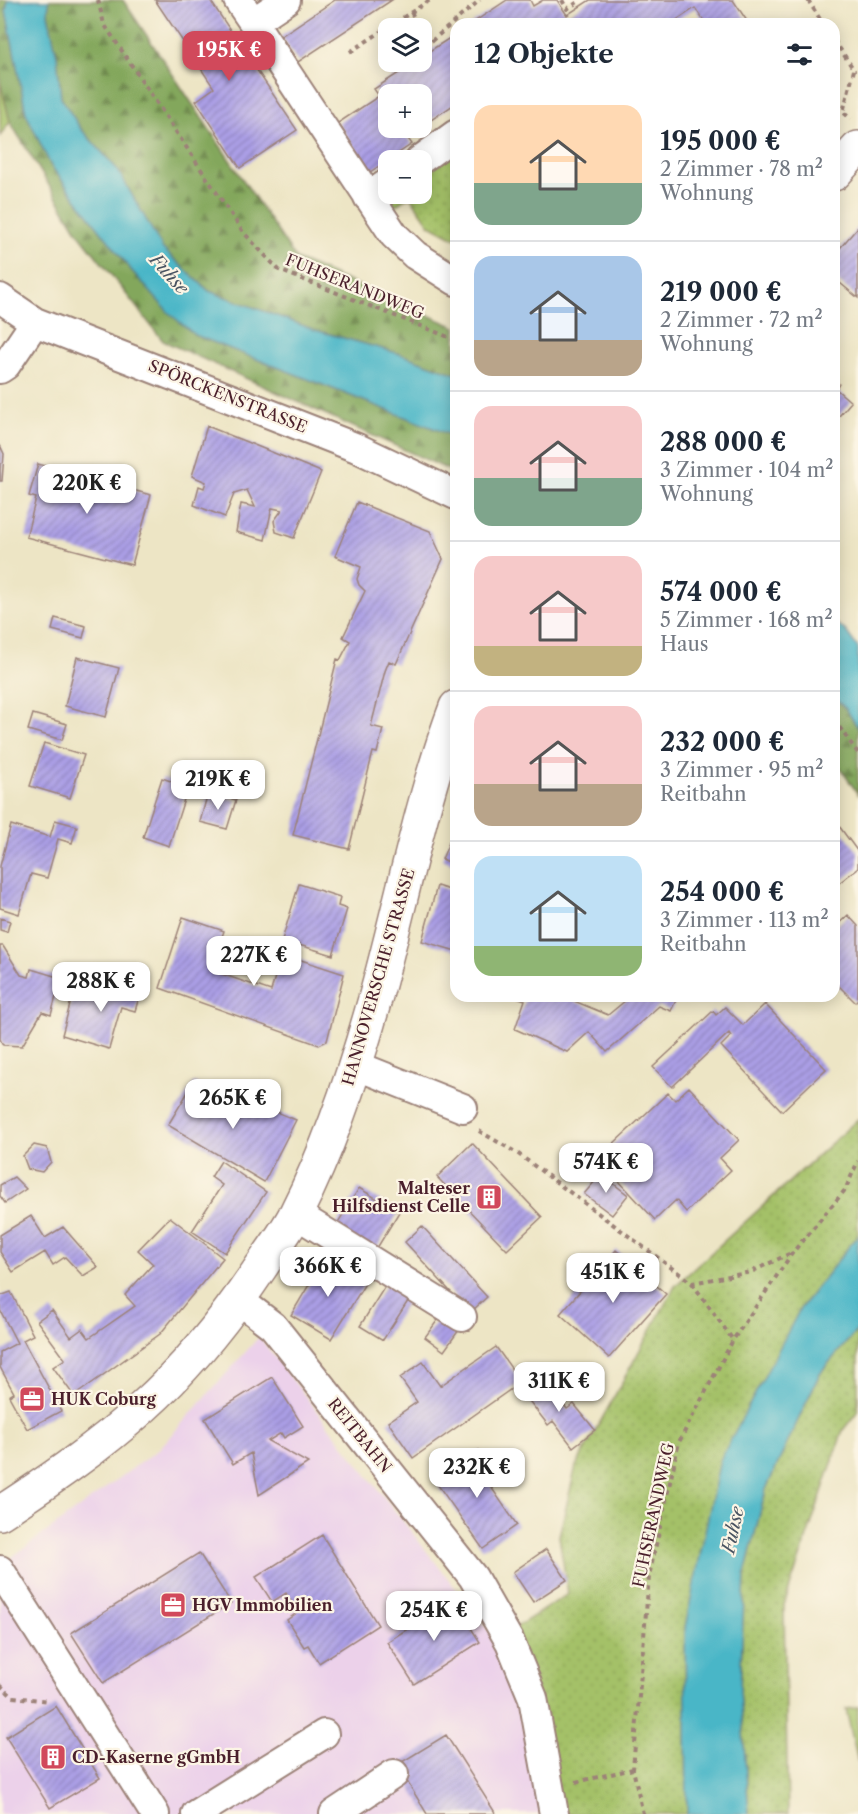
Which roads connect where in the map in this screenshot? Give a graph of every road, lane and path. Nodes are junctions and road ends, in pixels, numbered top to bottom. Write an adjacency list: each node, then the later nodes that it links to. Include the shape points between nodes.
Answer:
1 (98, 0): 28 (path, FUHSERANDWEG, via 104,24 243,232 279,270)
2 (286, 0): 8 (street)
3 (430, 0): 9 (path)
4 (480, 0): 11 (path)
5 (562, 0): 6 (path, via 567,9)
6 (581, 0)
7 (808, 0): 12 (path)
8 (246, 11): 23 (street)
9 (411, 12): 10 (path); 16 (path)
10 (415, 18)
11 (459, 18)
12 (819, 18)
13 (450, 25): 14 (path)
14 (432, 40)
15 (840, 48): 17 (path)
16 (350, 52)
17 (856, 69): 18 (path)
18 (843, 112)
19 (450, 138): 21 (street)
20 (858, 148): 22 (main road)
21 (432, 151)
22 (840, 168)
23 (378, 190)
24 (383, 204): 25 (street, via 393,236)
25 (450, 277)
26 (0, 298): 27 (street, SPÖRCKENSTRASSE)
27 (35, 322): 29 (street); 30 (street, SPÖRCKENSTRASSE, via 348,444)
28 (450, 338)
29 (0, 369)
30 (450, 492)
31 (450, 723): 34 (main road, HANNOVERSCHE STRASSE, via 436,759 375,1000)
32 (840, 728): 33 (path)
33 (858, 753)
34 (354, 1065): 35 (street); 37 (main road, HANNOVERSCHE STRASSE, via 329,1140)
35 (463, 1108): 39 (path, via 477,1130 517,1153)
36 (858, 1161): 38 (path, FUHSERANDWEG, via 845,1190)
37 (296, 1214): 40 (main road, HANNOVERSCHE STRASSE); 41 (street)
38 (793, 1252): 39 (path, FUHSERANDWEG, via 751,1272); 42 (path, FUHSERANDWEG)
39 (692, 1283): 42 (path)
40 (239, 1299): 43 (main road, HANNOVERSCHE STRASSE, via 143,1407 45,1484); 48 (street, REITBAHN, via 273,1326 473,1577 510,1641 533,1698)
41 (462, 1317)
42 (733, 1340): 46 (path, FUHSERANDWEG, via 679,1442 650,1575)
43 (0, 1513)
44 (0, 1570): 50 (street)
45 (324, 1734): 51 (street)
46 (633, 1769): 48 (path); 52 (path, FUHSERANDWEG)
47 (394, 1774): 49 (street)
48 (551, 1801)
49 (346, 1811)
50 (155, 1814)
51 (196, 1814)
52 (643, 1814)

